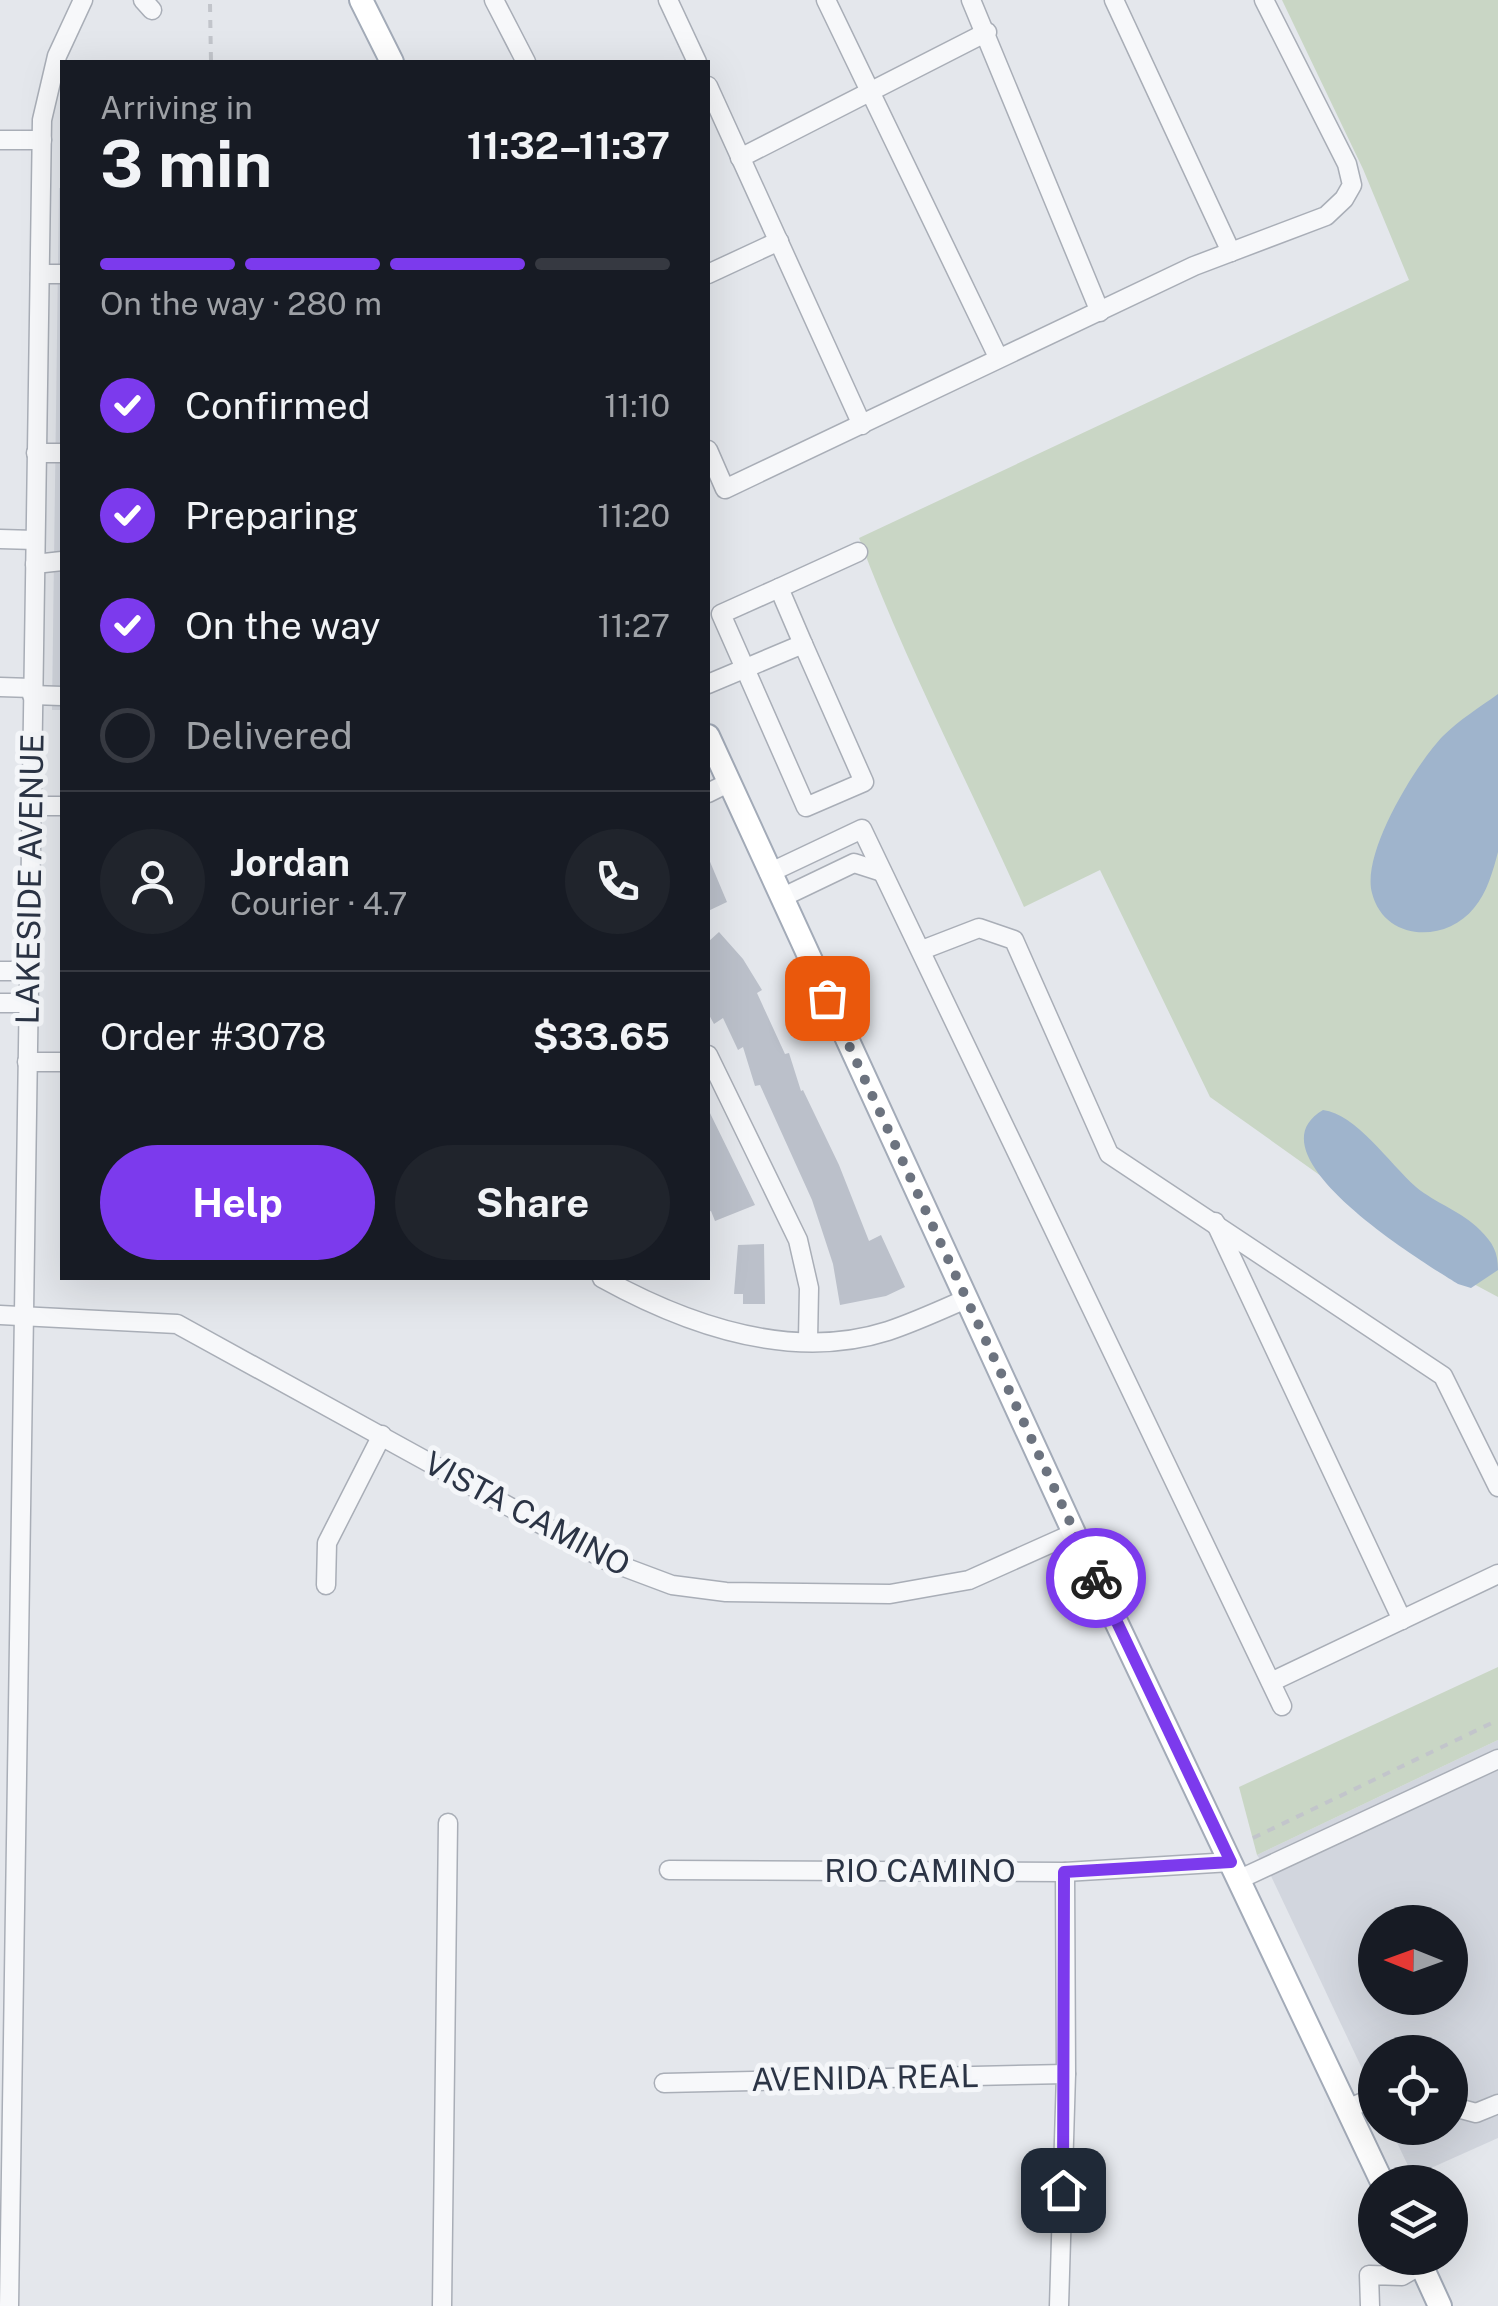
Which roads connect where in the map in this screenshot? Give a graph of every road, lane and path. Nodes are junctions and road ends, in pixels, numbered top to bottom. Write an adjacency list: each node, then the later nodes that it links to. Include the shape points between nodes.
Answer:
1 (83, 0): 18 (street, LAKESIDE AVENUE, via 58,56)
2 (361, 0): 12 (main road)
3 (494, 0): 13 (street)
4 (668, 0): 14 (street)
5 (826, 0): 16 (street)
6 (970, 0): 10 (street)
7 (1114, 0): 25 (street)
8 (1264, 0): 25 (street, via 1348,164 1352,185 1326,216)
9 (210, 4): 11 (path)
10 (986, 32): 16 (street); 29 (street)
11 (211, 60)
12 (391, 60)
13 (525, 60)
14 (694, 60)
15 (710, 90): 19 (street)
16 (869, 90): 19 (street); 30 (street)
17 (0, 140): 18 (street)
18 (42, 140): 20 (street, LAKESIDE AVENUE)
19 (740, 158): 24 (street)
20 (42, 168): 21 (street); 22 (street, LAKESIDE AVENUE)
21 (60, 168)
22 (41, 201): 23 (street); 27 (street, LAKESIDE AVENUE)
23 (60, 202)
24 (779, 241): 26 (street); 31 (street)
25 (1231, 252): 29 (street)
26 (710, 273)
27 (40, 274): 28 (street); 33 (street, LAKESIDE AVENUE)
28 (60, 274)
29 (1100, 312): 30 (street)
30 (998, 357): 31 (street)
31 (862, 425): 35 (street)
32 (60, 453): 33 (street)
33 (36, 454): 37 (street, LAKESIDE AVENUE)
34 (710, 461): 35 (street)
35 (716, 493)
36 (0, 539): 37 (street)
37 (35, 540): 40 (street, LAKESIDE AVENUE)
38 (858, 552): 41 (street)
39 (60, 561): 40 (street)
40 (34, 564): 46 (street, LAKESIDE AVENUE)
41 (779, 588): 42 (street); 43 (street, via 721,614)
42 (803, 644): 43 (street); 43 (street, via 864,782 806,807)
43 (745, 668): 44 (street)
44 (710, 683)
45 (0, 687): 46 (street)
46 (32, 691): 47 (street); 50 (street, LAKESIDE AVENUE)
47 (60, 696)
48 (710, 746): 49 (main road)
49 (718, 788): 54 (main road)
50 (31, 806): 51 (street); 59 (street, LAKESIDE AVENUE)
51 (60, 806)
52 (817, 849): 53 (street, via 862,829); 54 (street); 55 (street)
53 (882, 872): 55 (street, via 854,862); 57 (street)
54 (769, 873): 56 (main road)
55 (830, 874): 56 (street)
56 (781, 898): 67 (main road)
57 (922, 950): 65 (street, via 979,928 1014,940 1109,1154); 77 (street)
58 (0, 970): 59 (street)
59 (29, 970): 61 (street, LAKESIDE AVENUE)
60 (0, 1003): 61 (street)
61 (28, 1003): 63 (street, LAKESIDE AVENUE)
62 (710, 1059): 70 (street, via 798,1240 809,1288)
63 (27, 1062): 64 (street); 69 (street, LAKESIDE AVENUE)
64 (60, 1062)
65 (1215, 1221): 72 (street, via 1443,1376); 76 (street)
66 (606, 1280): 70 (street, via 700,1324)
67 (966, 1299): 70 (street, via 885,1332); 73 (main road)
68 (0, 1315): 69 (street, VISTA CAMINO)
69 (23, 1316): 71 (street, VISTA CAMINO, via 177,1324); 80 (street, LAKESIDE AVENUE)
70 (808, 1340)
71 (382, 1435): 73 (street, VISTA CAMINO, via 608,1562 672,1586 920,1591 968,1580); 75 (street, via 327,1543)
72 (1498, 1486)
73 (1074, 1533): 85 (main road)
74 (1498, 1574): 76 (street)
75 (326, 1585)
76 (1402, 1620): 77 (street)
77 (1271, 1682): 78 (street)
78 (1282, 1706)
79 (1498, 1720): 83 (path)
80 (8, 1750): 89 (street, LAKESIDE AVENUE)
81 (1498, 1758): 85 (street)
82 (448, 1822): 100 (street)
83 (1253, 1838)
84 (669, 1870): 86 (street, RIO CAMINO)
85 (1235, 1871): 86 (street, RIO CAMINO); 92 (main road)
86 (1064, 1872): 87 (street)
87 (1066, 2074): 88 (street, AVENIDA REAL); 101 (street)
88 (664, 2083)
89 (6, 2094): 99 (street, LAKESIDE AVENUE)
90 (1358, 2104): 92 (street)
91 (1498, 2104): 93 (street)
92 (1348, 2108): 94 (main road)
93 (1468, 2111)
94 (1374, 2165)
95 (1369, 2275): 102 (street)
96 (1369, 2275): 97 (street)
97 (1403, 2275)
98 (1426, 2275): 103 (main road)
99 (9, 2306)
100 (442, 2306)
101 (1059, 2306)
102 (1370, 2306)
103 (1440, 2306)

